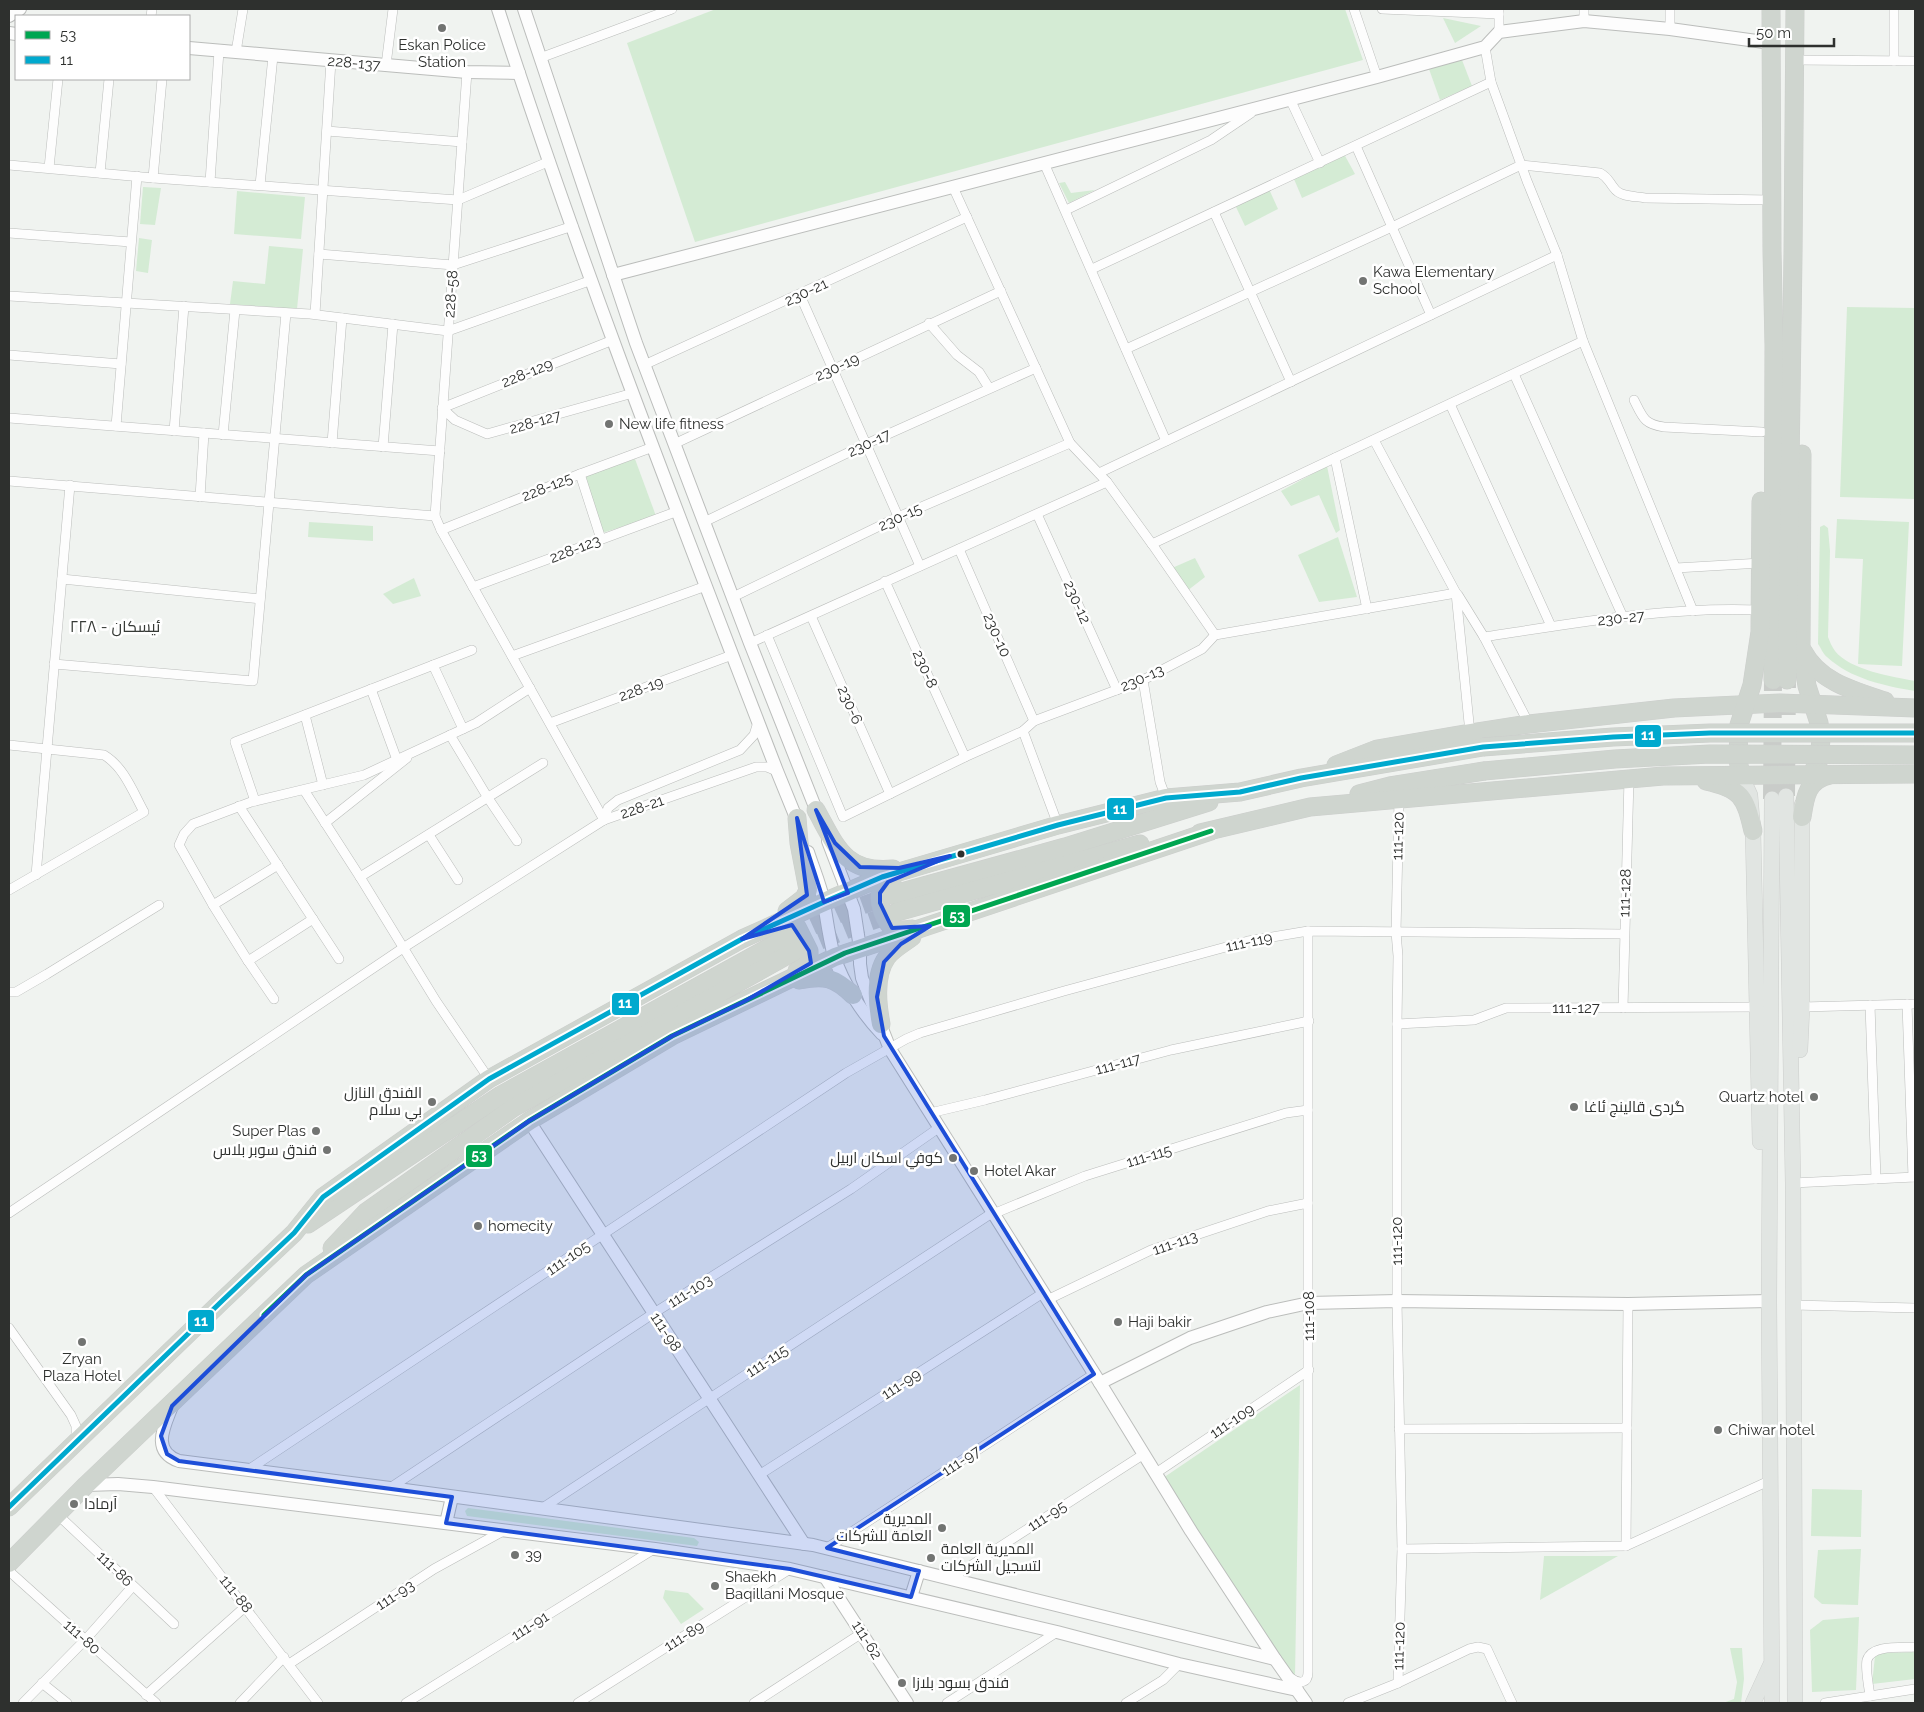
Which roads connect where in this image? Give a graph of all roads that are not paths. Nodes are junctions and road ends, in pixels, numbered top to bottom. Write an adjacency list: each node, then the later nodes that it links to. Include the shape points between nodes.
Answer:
1 (20, 9): 16 (main road)
2 (243, 9): 23 (street)
3 (393, 9): 30 (street)
4 (498, 9): 32 (main road)
5 (524, 9): 25 (main road)
6 (670, 9): 25 (street)
7 (1354, 9): 33 (street)
8 (1382, 9): 13 (street)
9 (1670, 9): 17 (street)
10 (1771, 9): 19 (highway)
11 (1795, 9): 26 (highway)
12 (1894, 9): 28 (street)
13 (1416, 10): 14 (street)
14 (1499, 11): 18 (street)
15 (1584, 15): 17 (main road); 18 (main road)
16 (9, 16)
17 (1670, 29): 19 (main road)
18 (1498, 32): 20 (main road)
19 (1771, 43): 57 (highway)
20 (1485, 46): 33 (main road); 37 (street)
21 (190, 48): 22 (main road, 228-137)
22 (219, 51): 23 (main road, 228-137); 52 (street)
23 (236, 52): 24 (main road, 228-137)
24 (273, 56): 27 (main road, 228-137); 53 (street)
25 (540, 58): 71 (main road)
26 (1795, 60): 28 (street); 67 (highway)
27 (331, 61): 30 (main road, 228-137); 40 (street)
28 (1894, 61): 29 (street)
29 (1915, 61)
30 (386, 65): 31 (main road, 228-137)
31 (467, 72): 32 (main road, 228-137); 41 (street, 228-58)
32 (519, 72): 43 (main road)
33 (1377, 77): 38 (main road)
34 (58, 80): 48 (street)
35 (109, 80): 49 (street)
36 (162, 80): 51 (street)
37 (1491, 82): 42 (street); 47 (street)
38 (1290, 99): 39 (main road); 45 (street)
39 (1256, 109): 44 (main road); 58 (street, via 1211,140)
40 (327, 131): 41 (street); 55 (street)
41 (462, 142): 56 (street, 228-58)
42 (1356, 146): 45 (street); 62 (street)
43 (550, 161): 56 (street); 61 (main road)
44 (1044, 163): 54 (main road); 58 (street)
45 (1320, 163): 59 (street)
46 (9, 165): 48 (street)
47 (1520, 165): 57 (street, via 1600,173 1608,177 1614,190 1645,198); 62 (street); 68 (street)
48 (49, 168): 49 (street)
49 (100, 173): 50 (street)
50 (137, 176): 51 (street); 64 (street)
51 (153, 178): 52 (street)
52 (210, 182): 53 (street)
53 (260, 185): 55 (street)
54 (953, 187): 60 (street); 71 (main road)
55 (323, 190): 56 (street); 66 (street)
56 (458, 200): 69 (street, 228-58)
57 (1771, 200): 65 (highway)
58 (1066, 210): 70 (street)
59 (1214, 212): 70 (street); 74 (street)
60 (967, 217): 73 (street); 75 (street, 230-21)
61 (573, 226): 69 (street); 72 (main road)
62 (1392, 227): 74 (street); 82 (street)
63 (9, 233): 64 (street)
64 (131, 242): 77 (street)
65 (1772, 251): 67 (highway, via 1780,680); 106 (highway, via 1763,341)
66 (319, 254): 69 (street); 81 (street)
67 (1793, 254): 157 (highway, via 1802,336)
68 (1557, 255): 82 (street); 87 (street)
69 (453, 265): 86 (street, 228-58)
70 (1092, 270): 90 (street)
71 (613, 274): 88 (main road)
72 (592, 280): 86 (street); 89 (main road)
73 (1001, 291): 84 (street, 230-19); 94 (street)
74 (1250, 292): 90 (street); 97 (street)
75 (800, 294): 93 (street, 230-21); 95 (street)
76 (9, 296): 77 (street)
77 (126, 302): 78 (street); 92 (street)
78 (184, 306): 79 (street); 105 (street)
79 (235, 310): 80 (street); 108 (street)
80 (286, 313): 81 (street); 109 (street)
81 (315, 314): 83 (street)
82 (1431, 315): 97 (street)
83 (342, 318): 85 (street); 112 (street)
84 (929, 323): 95 (street, 230-19); 98 (street, via 957,355 978,372)
85 (393, 324): 86 (street); 116 (street)
86 (448, 331): 102 (street, 228-58)
87 (1583, 341): 96 (street); 138 (street)
88 (636, 343): 89 (main road); 93 (main road)
89 (614, 344): 99 (main road); 102 (street, 228-129)
90 (1126, 349): 111 (street)
91 (9, 355): 92 (street)
92 (121, 364): 104 (street)
93 (644, 365): 114 (main road)
94 (1036, 368): 98 (street, 230-17); 113 (street)
95 (833, 370): 114 (street, 230-19); 115 (street)
96 (1514, 374): 101 (street); 150 (street)
97 (1291, 382): 111 (street)
98 (989, 388): 115 (street, 230-17)
99 (632, 393): 102 (street, 228-127, via 487,434 455,420); 117 (main road)
100 (1634, 400): 106 (street, via 1644,420 1651,425)
101 (1450, 404): 110 (street); 151 (street)
102 (442, 408): 118 (street, 228-58)
103 (9, 418): 104 (street)
104 (116, 426): 105 (street)
105 (174, 431): 107 (street)
106 (1762, 432): 136 (highway)
107 (204, 433): 108 (street); 125 (street)
108 (223, 435): 109 (street)
109 (275, 439): 112 (street); 126 (street)
110 (1374, 440): 119 (street); 143 (street)
111 (1166, 441): 120 (street)
112 (332, 443): 116 (street)
113 (1070, 443): 120 (street); 130 (street, 230-15)
114 (674, 444): 131 (main road)
115 (866, 444): 130 (street); 131 (street, 230-17)
116 (383, 447): 118 (street)
117 (653, 447): 121 (street, 228-125); 127 (main road)
118 (440, 451): 129 (street, 228-58)
119 (1335, 458): 134 (street); 146 (street)
120 (1098, 473): 123 (street)
121 (580, 474): 132 (street, 228-125); 133 (street)
122 (9, 481): 124 (street)
123 (1107, 482): 128 (street); 134 (street)
124 (70, 485): 125 (street); 139 (street)
125 (200, 497): 126 (street)
126 (269, 503): 129 (street); 145 (street)
127 (678, 512): 133 (street, 228-123); 141 (main road)
128 (1037, 514): 135 (street); 166 (street, 230-12)
129 (435, 516): 132 (street)
130 (898, 517): 137 (street); 144 (street, 230-15)
131 (704, 522): 144 (main road)
132 (443, 532): 142 (street)
133 (602, 539): 142 (street, 228-123)
134 (1152, 544): 154 (street)
135 (959, 549): 137 (street); 172 (street, 230-10)
136 (1761, 563): 138 (street); 147 (highway)
137 (920, 566): 140 (street)
138 (1676, 568): 148 (street)
139 (62, 579): 145 (street); 161 (street)
140 (886, 581): 149 (street); 185 (street, 230-8)
141 (706, 586): 159 (main road); 160 (street)
142 (473, 587): 160 (street)
143 (1456, 593): 146 (street); 155 (street); 178 (street)
144 (733, 597): 156 (main road)
145 (260, 599): 161 (street, via 253,681)
146 (1367, 610): 154 (street)
147 (1760, 610): 148 (street, 230-27); 152 (highway)
148 (1693, 611): 150 (street, 230-27)
149 (811, 616): 153 (street); 199 (street, 230-6)
150 (1623, 617): 151 (street, 230-27)
151 (1550, 626): 155 (street, 230-27)
152 (1760, 632): 167 (highway, via 1752,685); 169 (highway, via 1749,671 1737,690 1712,700)
153 (767, 635): 156 (street); 199 (street, 230-13, via 843,817)
154 (1215, 635): 163 (street, 230-13, via 1202,649)
155 (1484, 637): 175 (street)
156 (750, 643): 206 (main road)
157 (1801, 647): 168 (highway); 170 (highway, via 1812,664 1833,681)
158 (472, 650): 162 (street)
159 (732, 655): 173 (main road); 174 (street, 228-19)
160 (512, 656): 164 (street)
161 (54, 664): 182 (street)
162 (433, 665): 165 (street); 176 (street)
163 (1143, 680): 166 (street, 230-13); 201 (street, via 1160,782)
164 (530, 688): 174 (street); 176 (street)
165 (371, 689): 171 (street); 186 (street)
166 (1117, 690): 172 (street, 230-13)
167 (1745, 704): 168 (highway); 169 (highway); 192 (highway, via 1738,734)
168 (1814, 705): 170 (highway); 189 (highway, via 1821,739 1819,760)
169 (1674, 708): 175 (highway)
170 (1910, 708)
171 (305, 715): 196 (street); 203 (street, via 235,742)
172 (1034, 721): 177 (street, 230-13)
173 (758, 722): 188 (main road); 209 (street, 228-21, via 754,735 740,750 618,800 608,808)
174 (550, 723): 209 (street)
175 (1529, 724): 178 (highway)
176 (463, 729): 180 (street)
177 (1023, 731): 185 (street, 230-13); 211 (street)
178 (1470, 733): 194 (highway, via 1377,749)
179 (1915, 733): 194 (highway, bridge, via 1710,733 1613,737 1483,747)
180 (450, 735): 183 (street); 200 (street)
181 (9, 745): 182 (street)
182 (48, 749): 219 (street); 219 (street, via 104,755 120,768 144,812)
183 (416, 750): 186 (street); 210 (street)
184 (1915, 755): 205 (highway, bridge, via 1710,754 1615,759 1484,771 1390,786)
185 (965, 757): 199 (street, 230-13)
186 (397, 760): 196 (street, via 364,775)
187 (542, 763): 200 (street)
188 (777, 772): 208 (main road); 209 (street, 228-21, via 756,767)
189 (1812, 774): 190 (highway); 192 (highway); 207 (main road, via 1802,792)
190 (1835, 774): 191 (highway); 207 (highway, via 1822,777 1809,788)
191 (1915, 774)
192 (1741, 775): 193 (highway); 213 (main road, via 1750,794)
193 (1663, 776): 195 (highway); 213 (highway, via 1703,780 1732,788 1747,805)
194 (1301, 778): 198 (highway)
195 (1629, 778): 202 (highway); 233 (street, 111-128)
196 (323, 784): 197 (street)
197 (304, 790): 203 (street); 210 (street)
198 (1240, 792): 201 (highway); 224 (highway, via 1065,847)
199 (890, 794)
200 (488, 798): 214 (street); 215 (street)
201 (1166, 798): 211 (highway)
202 (1399, 800): 205 (highway); 232 (street, 111-120)
203 (255, 801): 204 (street)
204 (239, 806): 218 (street); 227 (street, via 193,824 179,845)
205 (1310, 807): 212 (highway)
206 (816, 810): 217 (highway, via 834,843 860,867 882,870); 223 (main road)
207 (1802, 817): 248 (main road)
208 (797, 818): 225 (main road); 234 (highway, via 808,883 807,895)
209 (604, 820): 235 (street)
210 (325, 823): 220 (street)
211 (1058, 825): 216 (highway)
212 (1211, 830): 228 (highway, via 1132,845); 230 (highway)
213 (1753, 831): 247 (main road)
214 (429, 835): 220 (street); 221 (street)
215 (517, 841)
216 (950, 856): 217 (highway); 230 (highway, via 888,882 880,893 880,903 892,928 903,930)
217 (928, 863): 223 (highway, via 882,877)
218 (278, 865): 227 (street); 229 (street)
219 (36, 874): 222 (street)
220 (360, 877): 235 (street)
221 (458, 880)
222 (9, 890)
223 (848, 893): 225 (highway); 236 (main road)
224 (891, 895)
225 (824, 902): 234 (highway); 237 (main road)
226 (159, 905): 241 (street, via 16,992)
227 (213, 905): 239 (street)
228 (897, 912)
229 (313, 919): 238 (street); 239 (street)
230 (930, 926): 236 (highway); 252 (highway, via 901,944 884,962 877,997)
231 (1308, 931): 232 (street, 111-119); 250 (street, 111-108); 253 (street, 111-119, via 1248,940 1064,990 920,1034)
232 (1396, 932): 233 (street, 111-119); 251 (street, 111-120)
233 (1624, 934): 249 (street, 111-128)
234 (742, 939): 244 (highway, via 786,924 792,925 798,928 810,958 806,966); 254 (highway)
235 (403, 948): 254 (street); 263 (street)
236 (860, 948): 237 (highway); 252 (main road, via 862,978)
237 (835, 957): 240 (highway); 242 (main road)
238 (339, 959)
239 (248, 961): 243 (street)
240 (779, 985): 242 (highway, via 826,978 840,983); 244 (highway)
241 (9, 992)
242 (853, 995): 252 (main road, via 870,1022)
243 (274, 999)
244 (745, 1001): 257 (highway, via 672,1036)
245 (1911, 1004): 246 (street); 259 (street)
246 (1870, 1005): 248 (street); 260 (street)
247 (1758, 1007): 249 (street, 111-127); 267 (main road, via 1761,1159)
248 (1802, 1007): 261 (main road)
249 (1622, 1008): 251 (street, 111-127, via 1506,1008 1474,1020)
250 (1308, 1021): 255 (street, 111-108); 256 (street, 111-117, via 1171,1050)
251 (1397, 1024): 270 (street, 111-120)
252 (882, 1030): 253 (main road)
253 (890, 1049): 256 (main road); 266 (street, 111-105, via 846,1073)
254 (489, 1079): 265 (highway, via 323,1197)
255 (1308, 1110): 262 (street, 111-108); 264 (street, 111-115, via 1286,1113 1085,1176)
256 (930, 1113): 258 (main road)
257 (529, 1121): 266 (main road, 111-98); 268 (highway)
258 (940, 1127): 264 (main road); 276 (street, 111-103, via 851,1189)
259 (1914, 1177): 260 (street)
260 (1876, 1179): 261 (street)
261 (1792, 1183): 267 (main road, via 1779,797); 274 (main road)
262 (1308, 1203): 269 (street, 111-113, via 1268,1211 1151,1250); 272 (street, 111-108)
263 (9, 1213)
264 (993, 1214): 269 (main road); 280 (street, 111-115)
265 (294, 1233): 268 (highway, via 501,1095 792,944 513,1108 366,1212); 284 (highway)
266 (603, 1235): 276 (main road, 111-98); 286 (street, 111-105)
267 (1770, 1248): 271 (main road)
268 (306, 1276): 281 (highway)
269 (1045, 1297): 279 (main road); 288 (street, 111-99)
270 (1397, 1301): 272 (main road); 273 (main road); 283 (street, 111-120)
271 (1769, 1301): 273 (main road); 289 (main road)
272 (1309, 1303): 278 (street, 111-108); 279 (main road, via 1267,1312 1190,1338)
273 (1628, 1304): 282 (street)
274 (1793, 1305): 275 (street); 345 (main road)
275 (1915, 1308)
276 (654, 1314): 280 (main road, 111-98); 292 (street, 111-103)
277 (9, 1328): 284 (street, via 71,1415 77,1430)
278 (1308, 1370): 287 (street, 111-109); 322 (street, 111-108, via 1308,1677 1302,1683)
279 (1097, 1378): 285 (main road); 301 (street, 111-97)
280 (709, 1398): 288 (main road, 111-98); 295 (street, 111-115)
281 (172, 1406): 286 (main road, via 161,1441 170,1457); 290 (highway)
282 (1627, 1428): 283 (street); 300 (street)
283 (1399, 1429): 303 (street, 111-120)
284 (71, 1447): 294 (highway)
285 (1144, 1454): 287 (main road); 309 (street, 111-95)
286 (248, 1470): 292 (main road)
287 (1156, 1472): 318 (main road)
288 (759, 1475): 299 (main road, 111-98)
289 (1771, 1480): 300 (street); 319 (main road)
290 (86, 1485): 291 (main road); 296 (highway)
291 (153, 1487): 297 (main road); 312 (street, 111-88)
292 (390, 1488): 293 (main road)
293 (452, 1498): 295 (main road); 297 (main road)
294 (9, 1507)
295 (541, 1509): 299 (main road)
296 (56, 1514): 304 (highway); 310 (street, 111-86)
297 (446, 1523): 298 (main road)
298 (504, 1530): 302 (main road); 320 (street, 111-93, via 434,1569)
299 (804, 1544): 301 (main road)
300 (1626, 1546): 303 (street)
301 (827, 1548): 307 (main road)
302 (654, 1549): 305 (main road); 334 (street, 111-91)
303 (1402, 1549): 324 (street, 111-120)
304 (9, 1563)
305 (790, 1569): 308 (main road); 335 (street, 111-89)
306 (9, 1571): 316 (street, 111-80)
307 (919, 1571): 309 (main road); 311 (main road)
308 (825, 1577): 311 (main road); 315 (main road, 111-62)
309 (950, 1579): 318 (main road)
310 (133, 1586): 313 (street, 111-86); 316 (street)
311 (911, 1597): 314 (main road)
312 (246, 1606): 320 (street, 111-88); 327 (street)
313 (174, 1624)
314 (1058, 1632): 321 (main road); 338 (street)
315 (862, 1633): 336 (street); 337 (main road, 111-62)
316 (86, 1639): 323 (street); 327 (street, 111-80)
317 (1915, 1647): 328 (street, via 1873,1652 1867,1660)
318 (1275, 1659): 322 (main road)
319 (1772, 1660): 343 (main road); 344 (main road)
320 (287, 1661): 332 (street, 111-93); 333 (street, 111-88)
321 (1179, 1664): 326 (main road); 339 (street, via 1163,1680)
322 (1288, 1677): 326 (main road)
323 (42, 1683): 329 (street); 330 (street)
324 (1398, 1683): 341 (street); 342 (street, via 1478,1647 1487,1649)
325 (1915, 1689): 328 (street)
326 (1298, 1690): 340 (main road)
327 (146, 1695): 331 (street, 111-80)
328 (1870, 1696): 346 (street)
329 (23, 1703)
330 (67, 1703)
331 (156, 1703)
332 (240, 1703)
333 (318, 1703)
334 (406, 1703)
335 (578, 1703)
336 (754, 1703)
337 (907, 1703)
338 (947, 1703)
339 (1126, 1703)
340 (1305, 1703)
341 (1348, 1703)
342 (1512, 1703)
343 (1753, 1703)
344 (1772, 1703)
345 (1794, 1703)
346 (1825, 1703)

